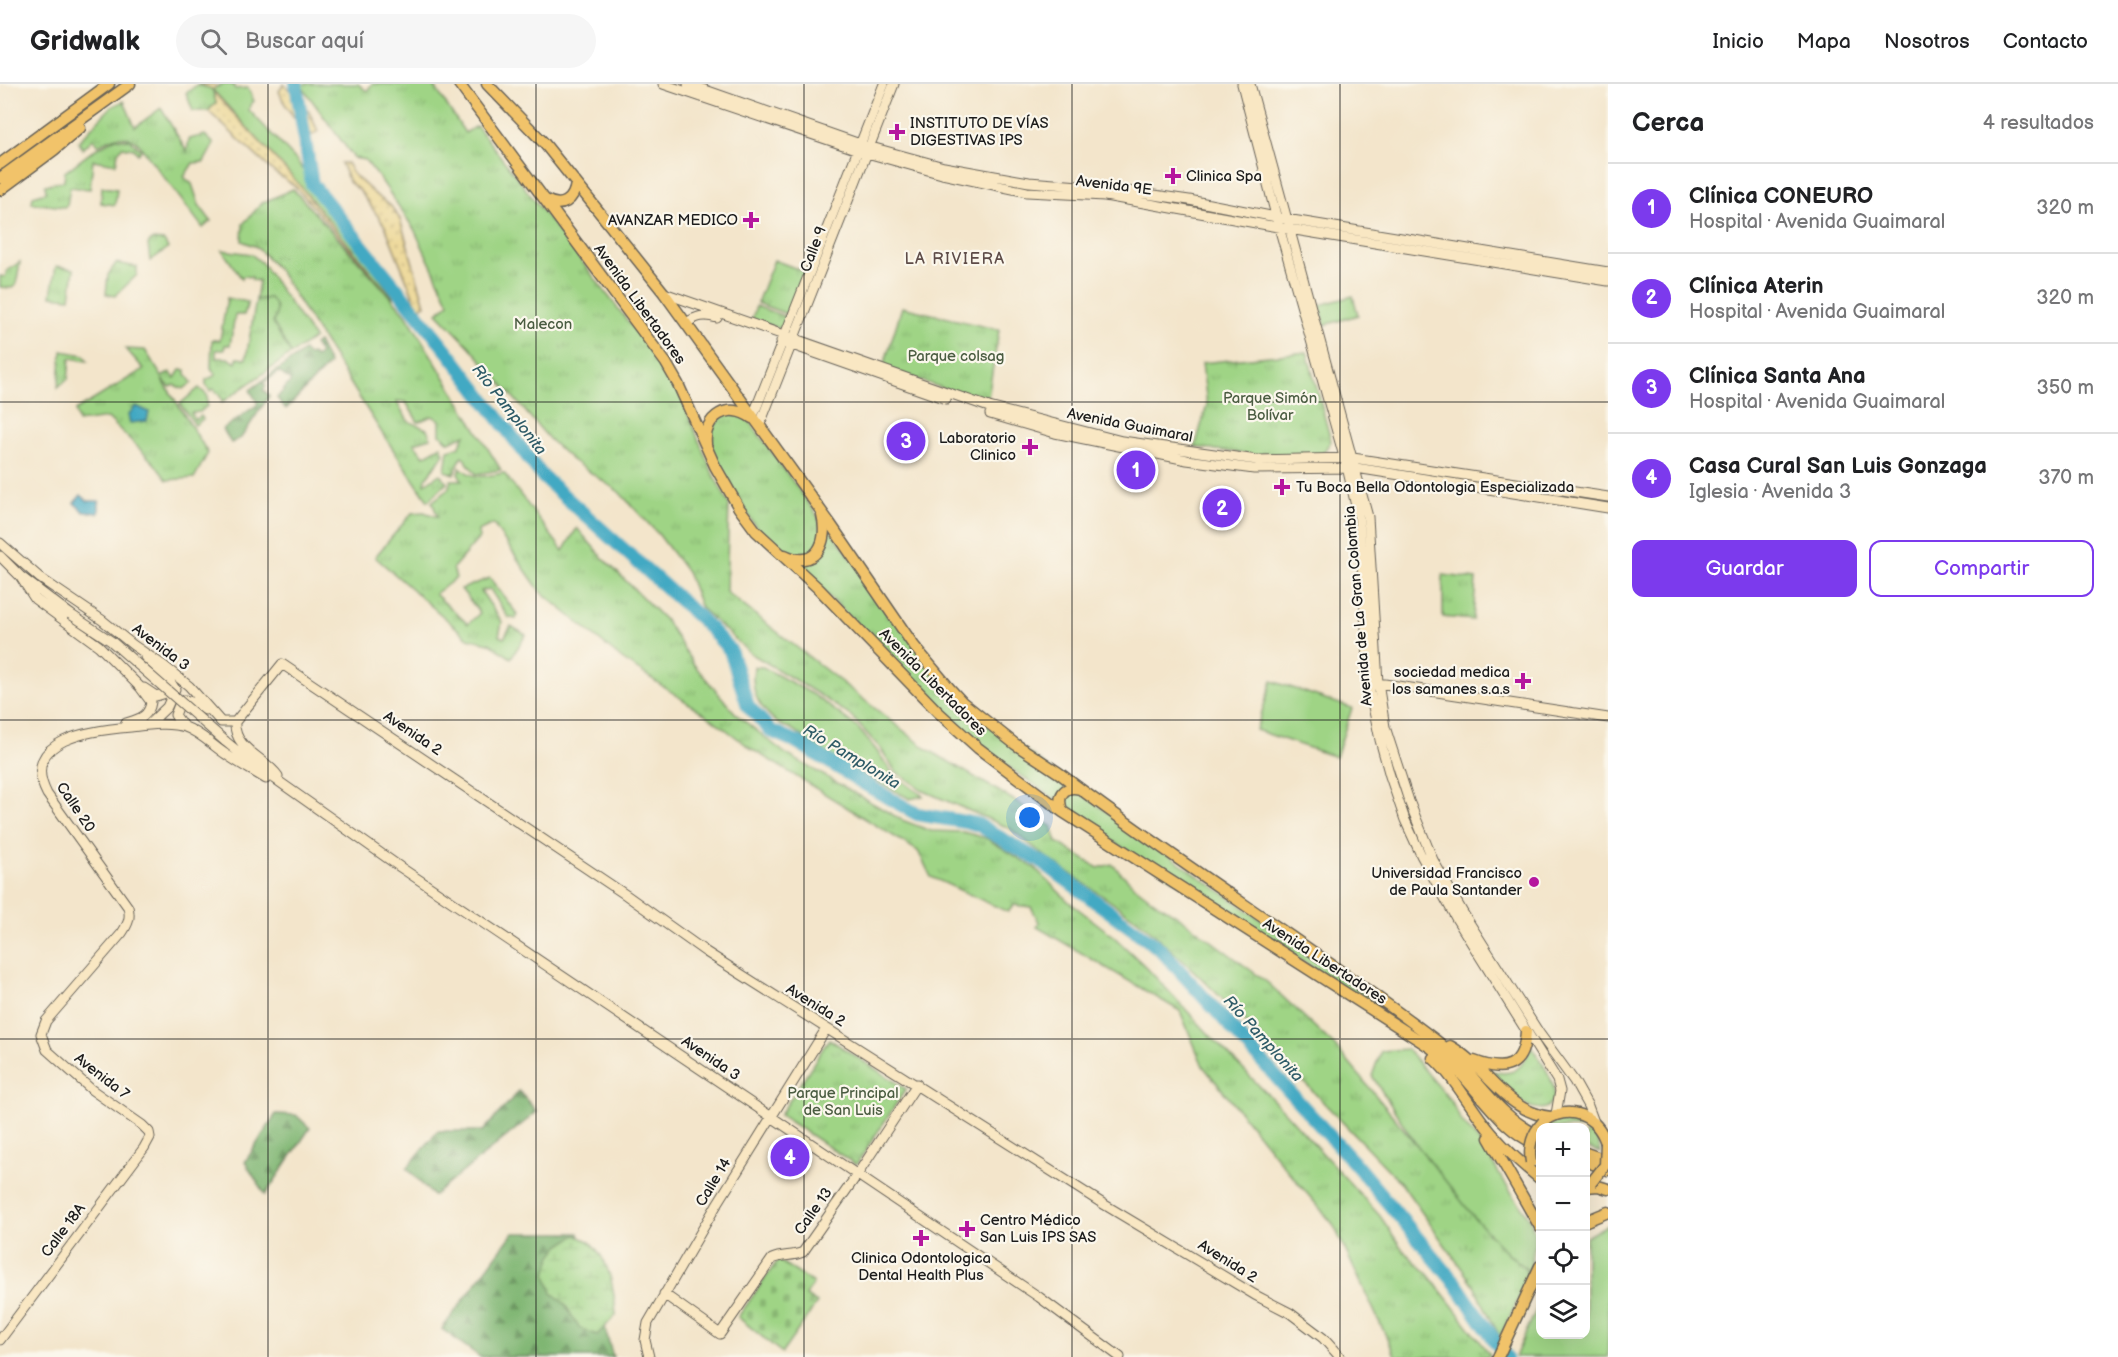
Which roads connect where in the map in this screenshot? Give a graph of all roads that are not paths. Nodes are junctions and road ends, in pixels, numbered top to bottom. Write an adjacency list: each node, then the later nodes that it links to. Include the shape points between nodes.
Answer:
1 (109, 84): 11 (main road)
2 (130, 84): 13 (main road)
3 (459, 84): 21 (main road, Avenida Libertadores)
4 (487, 84): 19 (main road, Avenida Libertadores, via 525,121)
5 (663, 84): 15 (street, Avenida 9E)
6 (688, 84): 15 (street, Avenida 9E)
7 (884, 84): 12 (street, Calle 9)
8 (894, 84): 12 (street, Calle 9)
9 (1242, 84): 22 (street, Avenida de La Gran Colombia)
10 (1250, 84): 22 (street, Avenida de La Gran Colombia)
11 (93, 96): 14 (main road); 16 (main road, via 60,114)
12 (882, 101): 15 (street, Calle 9)
13 (102, 104): 14 (main road); 20 (main road, via 61,144)
14 (55, 131): 17 (main road); 18 (main road)
15 (863, 148): 22 (street, Avenida 9E, via 1029,182 1189,200); 27 (street, Calle 9)
16 (0, 157)
17 (0, 164)
18 (0, 178)
19 (576, 183): 21 (main road, via 570,200 553,204); 25 (main road, Avenida Libertadores)
20 (0, 190)
21 (546, 200): 29 (main road, Avenida Libertadores, via 666,363)
22 (1283, 223): 23 (street, Avenida 9E); 24 (street, Avenida 9E); 30 (street, Avenida de La Gran Colombia)
23 (1608, 272)
24 (1608, 281)
25 (664, 293): 26 (main road, Avenida Libertadores); 27 (street, Avenida Guaimaral)
26 (686, 323): 27 (street, Avenida Guaimaral, via 706,314); 28 (main road, Avenida Libertadores)
27 (788, 340): 28 (street, Calle 9); 30 (street, Avenida Guaimaral, via 989,407 1122,441 1257,460)
28 (757, 421): 29 (main road, via 739,411 718,414 706,432); 33 (main road, Avenida Libertadores)
29 (707, 451): 35 (main road, Avenida Libertadores, via 739,508)
30 (1350, 463): 31 (street, Avenida Guaimaral); 32 (street, Avenida Guaimaral); 40 (street, Avenida de La Gran Colombia, via 1368,517); 54 (street, Avenida de La Gran Colombia, via 1359,519 1370,692 1390,776 1421,855)
31 (1608, 497)
32 (1608, 508)
33 (820, 509): 35 (main road, via 825,533 821,547 808,558 800,559); 49 (main road, Avenida Libertadores, via 914,646 962,702)
34 (0, 543): 38 (street, Avenida 3, via 40,579)
35 (779, 552): 51 (main road, Avenida Libertadores, via 938,712 978,748)
36 (0, 556): 37 (street, Avenida 3)
37 (20, 576): 41 (street, via 35,599 84,633); 48 (street, Avenida 3, bridge, via 111,641 225,741)
38 (133, 645): 39 (street); 42 (street, Avenida 3, via 189,686)
39 (168, 680): 41 (street, via 170,687 156,696); 45 (street, via 175,689 170,701)
40 (1378, 683): 43 (street); 62 (street, Avenida de La Gran Colombia, via 1385,728 1408,801 1433,860 1514,993 1574,1081)
41 (141, 687): 47 (street, via 151,702 150,710)
42 (212, 714): 44 (street, via 221,722); 46 (street, via 185,700 175,715)
43 (1608, 718)
44 (235, 722): 48 (street, Avenida 3, via 239,741 275,771); 53 (street, Avenida 2, via 282,664)
45 (148, 725): 46 (street, Calle 20); 47 (street, Calle 20)
46 (183, 726): 50 (street)
47 (121, 728): 55 (street, Calle 20, via 63,740 48,753 41,766 43,783 52,801 130,914 122,933 46,1021)
48 (285, 785): 50 (street, Avenida 3)
49 (1080, 789): 51 (main road, via 1073,787 1061,794); 56 (main road, Avenida Libertadores)
50 (295, 793): 60 (street, Avenida 3)
51 (1063, 812): 52 (main road, Avenida Libertadores)
52 (1394, 1024): 59 (main road, via 1441,1065); 65 (main road, Avenida Libertadores, via 1430,1047 1502,1122)
53 (826, 1029): 58 (street, Avenida 2); 60 (street, Calle 14)
54 (1526, 1031): 57 (main road, via 1523,1051 1511,1065 1494,1068); 61 (street, Avenida de La Gran Colombia, via 1557,1080 1560,1091)
55 (41, 1034): 64 (street, Avenida 7, via 47,1050 142,1125)
56 (1436, 1040): 57 (main road); 63 (main road, Avenida Libertadores, via 1506,1115)
57 (1470, 1060): 61 (main road, via 1516,1105)
58 (917, 1084): 70 (street, Calle 13); 85 (street, Avenida 2, via 1105,1204 1290,1313 1323,1338)
59 (1473, 1109): 71 (main road, via 1503,1146); 78 (main road)
60 (771, 1117): 70 (street, Avenida 3); 81 (street, Calle 14)
61 (1550, 1118): 62 (main road, via 1570,1112 1579,1114); 72 (main road, bridge, via 1537,1128 1530,1144 1531,1162)
62 (1602, 1132): 73 (main road, bridge, via 1607,1150 1605,1165)
63 (1536, 1134)
64 (150, 1137): 82 (street, Calle 18A)
65 (1536, 1144)
66 (1590, 1154): 67 (main road)
67 (1608, 1161)
68 (1590, 1163): 69 (main road)
69 (1608, 1170)
70 (857, 1174): 81 (street, Calle 13, via 803,1252 772,1259 720,1334); 84 (street, Avenida 3)
71 (1539, 1177)
72 (1539, 1177)
73 (1590, 1183)
74 (1590, 1185): 75 (main road)
75 (1608, 1189)
76 (1608, 1212): 77 (main road)
77 (1590, 1219)
78 (1536, 1220)
79 (1536, 1274): 86 (main road)
80 (1539, 1285): 87 (main road)
81 (664, 1294): 83 (street, Calle 14, via 648,1323 645,1340)
82 (0, 1340)
83 (649, 1357)
84 (1120, 1357)
85 (1340, 1357)
86 (1497, 1357)
87 (1505, 1357)

